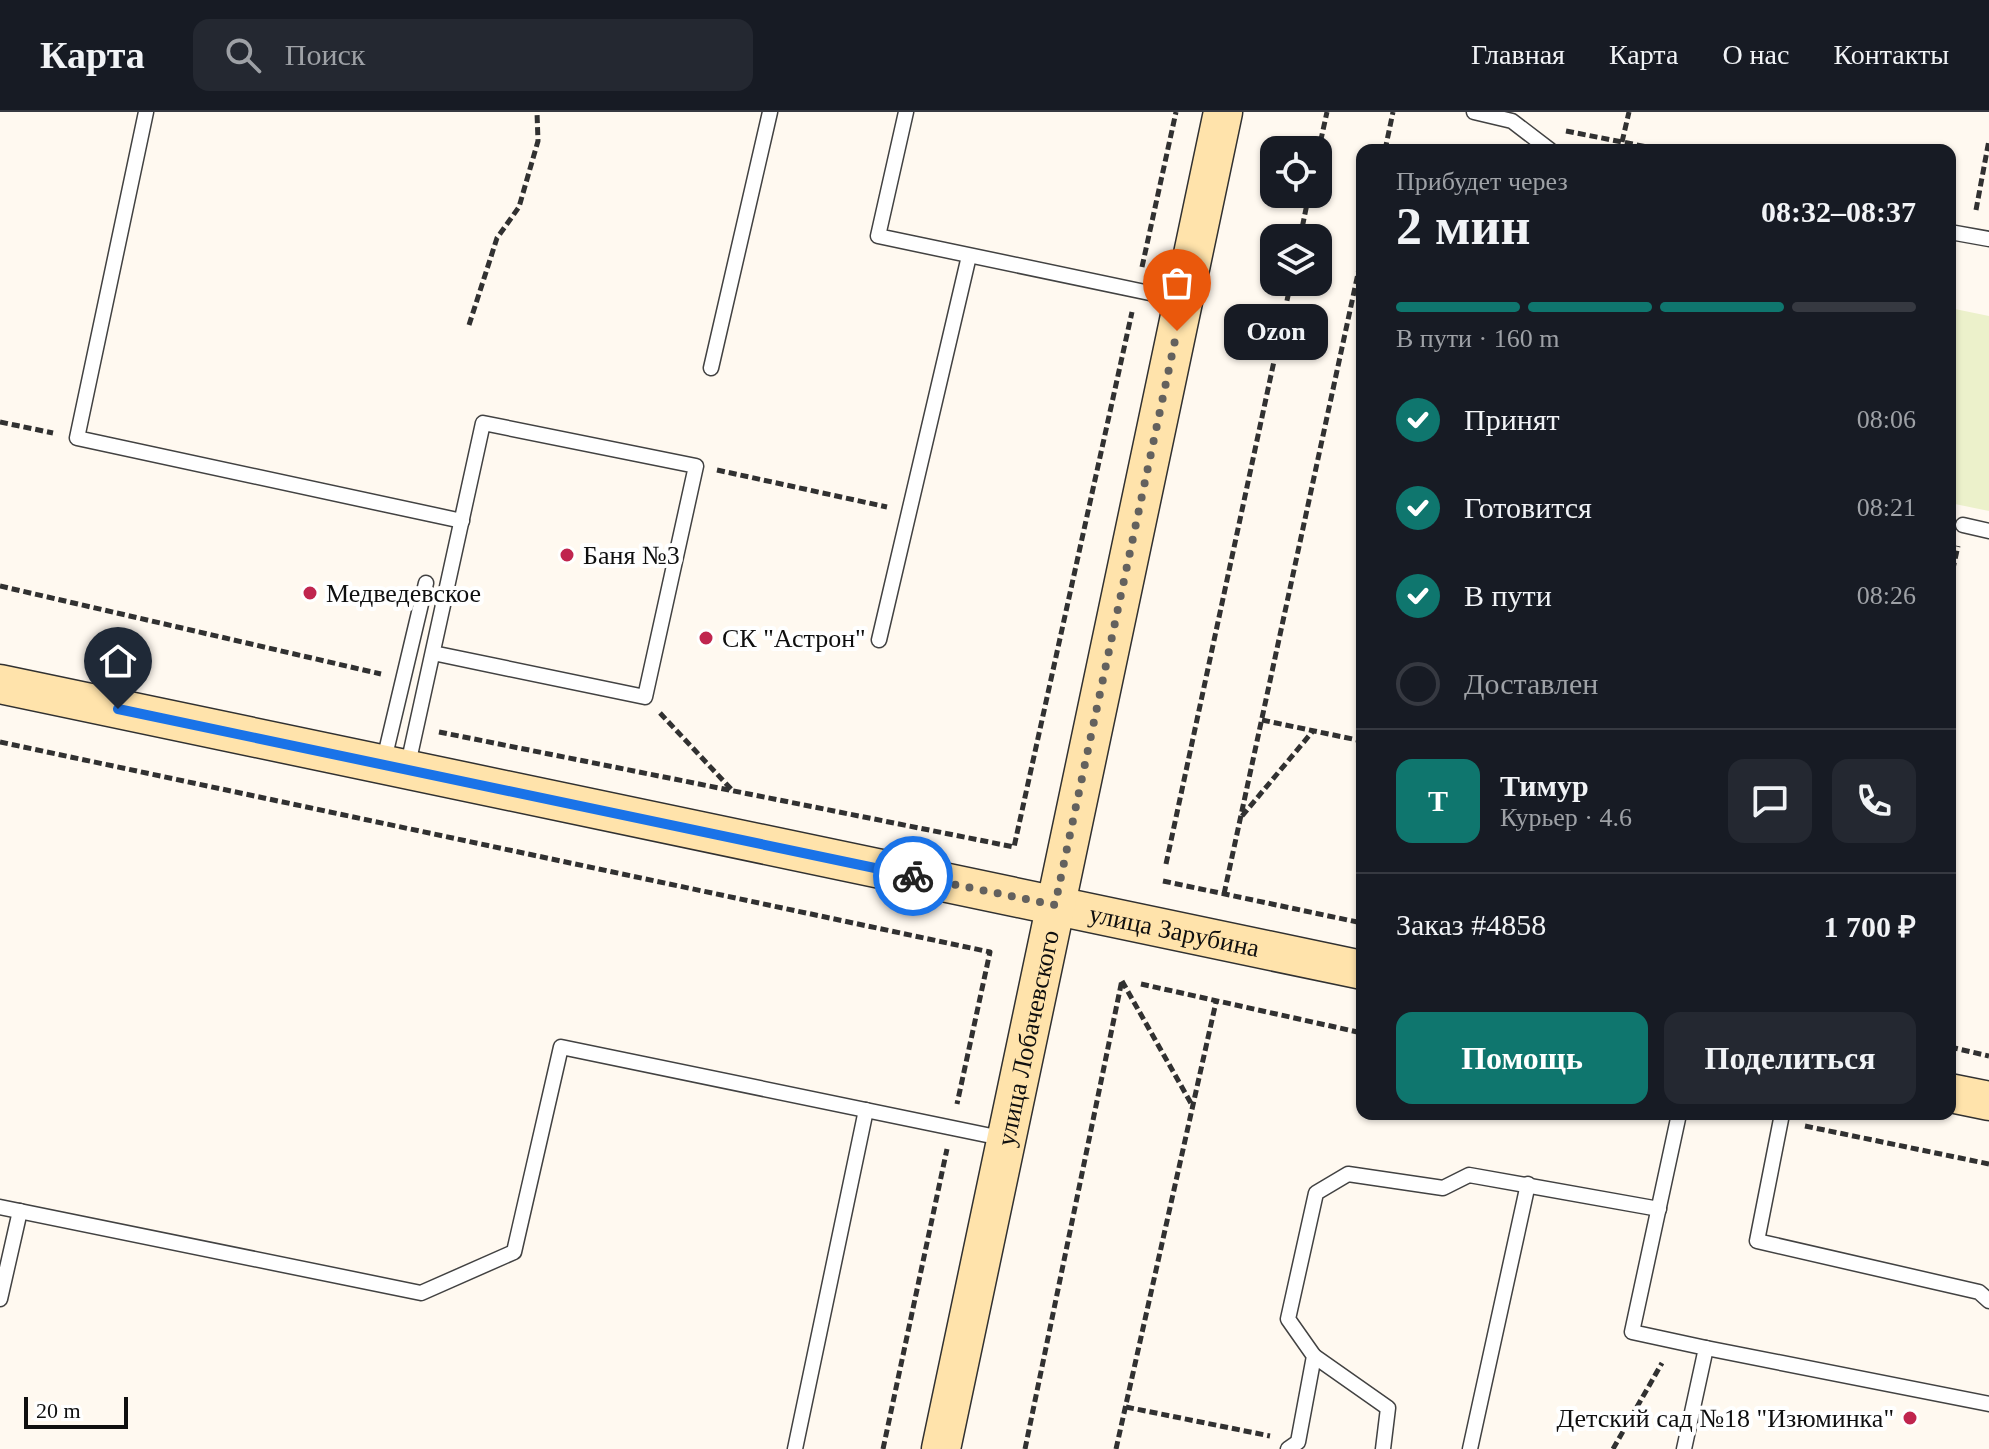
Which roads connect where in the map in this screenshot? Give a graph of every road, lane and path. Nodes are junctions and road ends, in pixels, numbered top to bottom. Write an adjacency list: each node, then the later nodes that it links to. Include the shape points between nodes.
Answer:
1 (146, 112): 29 (lane)
2 (537, 112): 26 (path, via 538,141 519,207 497,238)
3 (770, 112): 27 (lane)
4 (906, 112): 21 (lane, via 878,236)
5 (1176, 112): 23 (path)
6 (1223, 112): 25 (street, улица Лобачевского)
7 (1327, 112): 12 (path)
8 (1393, 112): 15 (path)
9 (1474, 112): 11 (lane)
10 (1629, 112): 14 (path)
11 (1512, 121): 14 (path); 16 (lane)
12 (1322, 136)
13 (1989, 140): 18 (path)
14 (1622, 142): 17 (path)
15 (1386, 144)
16 (1542, 144)
17 (1632, 144)
18 (1976, 210)
19 (1956, 233): 20 (lane)
20 (1989, 239)
21 (969, 256): 23 (lane); 31 (lane)
22 (1356, 283): 43 (path)
23 (1137, 289): 25 (lane); 49 (path, via 1014,847)
24 (1288, 296): 51 (path)
25 (1183, 300): 54 (street, улица Лобачевского)
26 (469, 325)
27 (711, 368)
28 (0, 422): 29 (path)
29 (77, 438): 32 (lane)
30 (696, 466): 31 (path); 32 (lane, via 483,423); 42 (lane)
31 (909, 511): 38 (lane)
32 (462, 521): 39 (lane)
33 (1963, 525): 34 (lane); 35 (path)
34 (1989, 531)
35 (1956, 556)
36 (426, 583): 40 (lane)
37 (0, 586): 40 (path)
38 (879, 640)
39 (433, 653): 42 (lane); 44 (lane)
40 (402, 679): 48 (lane)
41 (0, 684): 48 (street, улица Зарубина)
42 (645, 697): 49 (path)
43 (1262, 720): 45 (path); 50 (path)
44 (416, 727): 48 (lane); 49 (path)
45 (1313, 731): 46 (path); 50 (path)
46 (1356, 740)
47 (0, 742): 69 (path, via 990,952)
48 (395, 767): 54 (street, улица Зарубина)
49 (732, 790)
50 (1241, 818): 53 (path)
51 (1166, 864)
52 (1163, 881): 53 (path)
53 (1224, 894): 55 (path)
54 (1055, 905): 56 (street, улица Зарубина); 70 (street, улица Лобачевского)
55 (1356, 922)
56 (1356, 969)
57 (1141, 984): 58 (path)
58 (1216, 1002): 59 (path); 64 (path)
59 (1356, 1032)
60 (1956, 1048): 61 (path)
61 (1989, 1056)
62 (1956, 1094): 63 (street)
63 (1989, 1101)
64 (1192, 1107): 82 (path); 87 (path, via 1122,980)
65 (866, 1110): 69 (lane); 75 (lane, via 561,1047 514,1252 421,1293); 84 (lane)
66 (1678, 1120): 74 (lane)
67 (1788, 1120): 77 (lane, via 1757,1241 1979,1292)
68 (1792, 1120): 71 (path)
69 (952, 1128): 70 (lane); 85 (path)
70 (1006, 1139): 86 (street, улица Лобачевского)
71 (1989, 1164)
72 (1528, 1184): 74 (lane); 80 (lane, via 1469,1175 1443,1188 1348,1174 1316,1193 1288,1319); 90 (lane)
73 (0, 1207): 75 (lane)
74 (1659, 1209): 78 (lane, via 1632,1332)
75 (20, 1211): 76 (lane)
76 (0, 1299)
77 (1989, 1301)
78 (1674, 1341): 79 (lane); 91 (path)
79 (1706, 1348): 81 (lane); 92 (lane)
80 (1314, 1356): 83 (lane); 89 (lane, via 1388,1408)
81 (1989, 1404)
82 (1126, 1407): 83 (path); 88 (path)
83 (1293, 1446)
84 (795, 1449)
85 (883, 1449)
86 (941, 1449)
87 (1025, 1449)
88 (1116, 1449)
89 (1383, 1449)
90 (1470, 1449)
91 (1613, 1449)
92 (1684, 1449)

